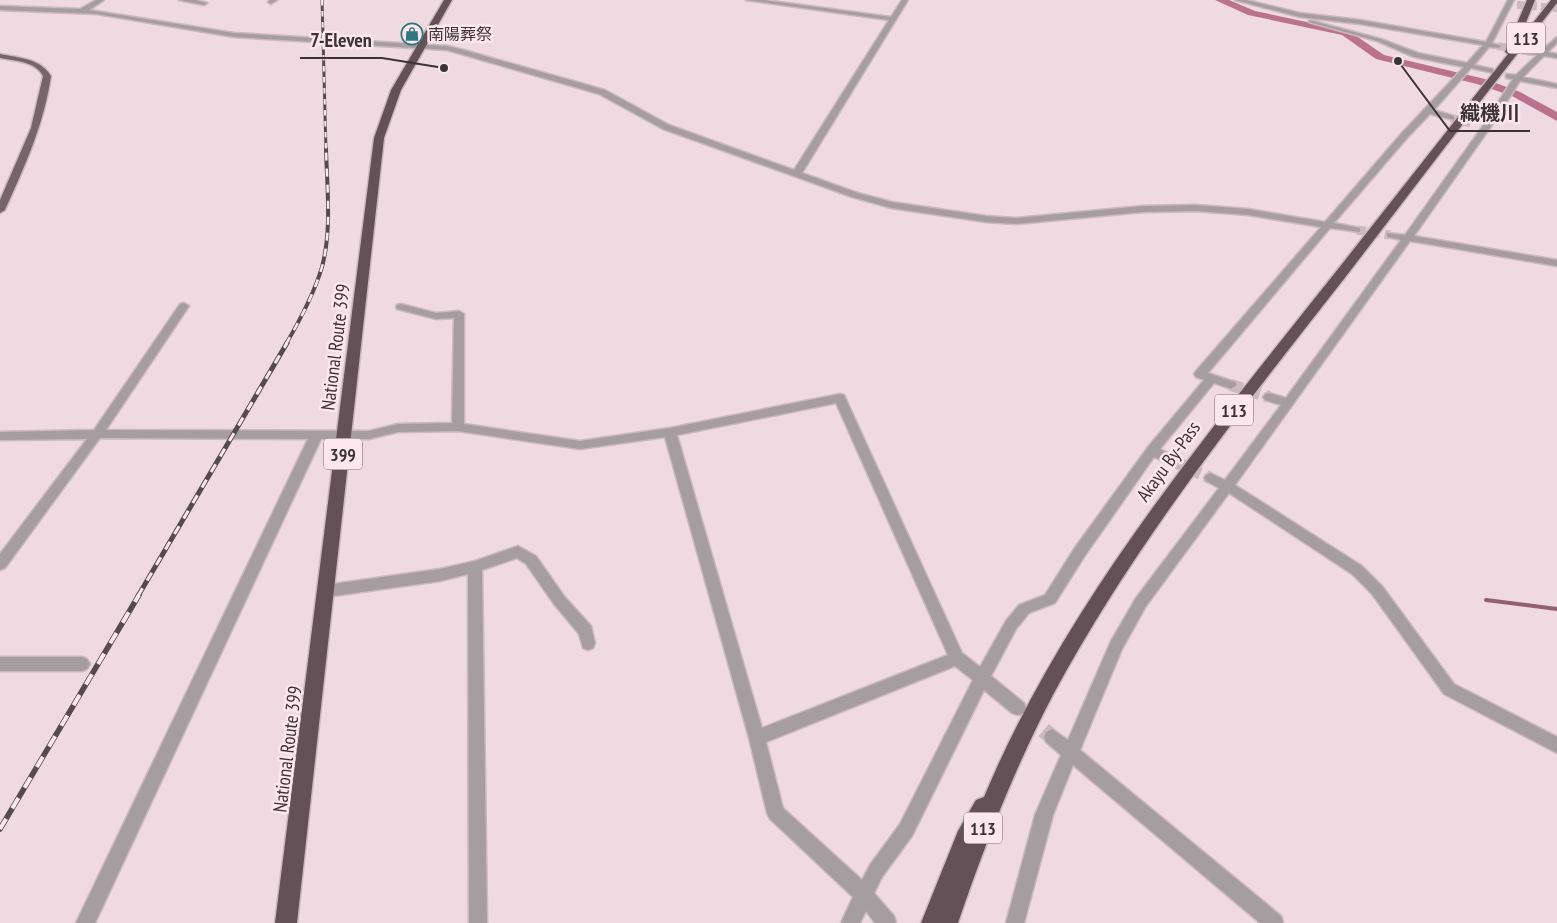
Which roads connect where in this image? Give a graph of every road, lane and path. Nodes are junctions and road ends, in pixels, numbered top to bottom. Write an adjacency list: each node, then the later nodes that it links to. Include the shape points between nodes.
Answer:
1 (100, 0): 14 (street)
2 (182, 0): 10 (street)
3 (448, 0): 20 (highway, National Route 399 / 399)
4 (749, 0): 9 (street)
5 (905, 0): 16 (street)
6 (1238, 0): 15 (street)
7 (1531, 0): 27 (highway)
8 (1555, 0): 17 (highway, Akayu By-Pass / 113)
9 (779, 2): 16 (street)
10 (204, 3)
11 (1512, 3): 19 (street)
12 (0, 8): 14 (street)
13 (1557, 10): 17 (highway)
14 (81, 11): 20 (street, via 234,35)
15 (1300, 16): 19 (street, via 1360,22); 26 (street, via 1416,55)
16 (893, 19): 32 (street)
17 (1528, 36): 27 (highway, Akayu By-Pass / 113)
18 (1557, 40): 23 (street)
19 (1488, 44): 21 (street); 26 (street)
20 (421, 46): 32 (street, via 460,50 593,89 666,127); 49 (highway, National Route 399 / 399, via 396,90 379,138)
21 (1498, 46)
22 (1531, 52): 23 (street)
23 (1544, 54): 25 (street); 28 (street)
24 (0, 56): 33 (main road, via 40,65 47,76 40,119)
25 (1557, 56)
26 (1470, 66): 27 (street); 30 (street)
27 (1500, 73): 28 (street); 68 (highway, Akayu By-Pass / 113, via 1234,411 1166,504 1077,638)
28 (1518, 78): 29 (street); 37 (street)
29 (1557, 86)
30 (1429, 111): 31 (street); 34 (street)
31 (1451, 118)
32 (797, 173): 34 (street, via 871,200 986,219 1016,221 1143,209 1196,208 1248,212)
33 (0, 210)
34 (1328, 225): 35 (street); 41 (street, via 1200,374)
35 (1357, 230)
36 (1390, 235): 37 (street)
37 (1407, 237): 38 (street); 44 (street)
38 (1557, 262)
39 (184, 306): 47 (street)
40 (401, 307): 45 (street, via 436,316 459,314)
41 (1212, 379): 42 (street); 51 (street)
42 (1231, 385)
43 (1269, 397): 44 (street)
44 (1289, 403): 54 (street)
45 (458, 427): 46 (street, via 580,445); 49 (street, via 398,428 369,435)
46 (670, 432): 59 (street, via 840,398); 65 (street)
47 (97, 434): 48 (street); 50 (street); 55 (street)
48 (317, 434): 49 (street); 71 (street)
49 (345, 435): 57 (highway, National Route 399 / 399)
50 (0, 436)
51 (1152, 450): 52 (street); 62 (street, via 1050,598 1024,609 1011,625)
52 (1173, 461)
53 (1210, 478): 54 (street)
54 (1228, 487): 66 (street, via 1357,570 1378,590 1449,689); 67 (street, via 1141,602 1116,646)
55 (0, 564)
56 (475, 567): 57 (street); 58 (street, via 518,552 531,560 586,631); 73 (street)
57 (326, 591): 72 (highway, National Route 399 / 399)
58 (588, 643)
59 (956, 658): 62 (street); 65 (street)
60 (0, 664): 61 (street)
61 (82, 664)
62 (982, 678): 63 (street); 69 (street, via 906,830)
63 (1018, 708)
64 (1052, 737): 67 (street)
65 (757, 738): 69 (street, via 776,814)
66 (1557, 745)
67 (1071, 751): 77 (street, via 1044,815); 78 (street)
68 (1014, 752): 70 (highway, Akayu By-Pass / 113); 76 (highway, via 965,838)
69 (863, 894): 74 (street); 75 (street)
70 (950, 917)
71 (85, 923)
72 (286, 923)
73 (478, 923)
74 (850, 923)
75 (887, 923)
76 (932, 923)
77 (1015, 923)
78 (1274, 923)

